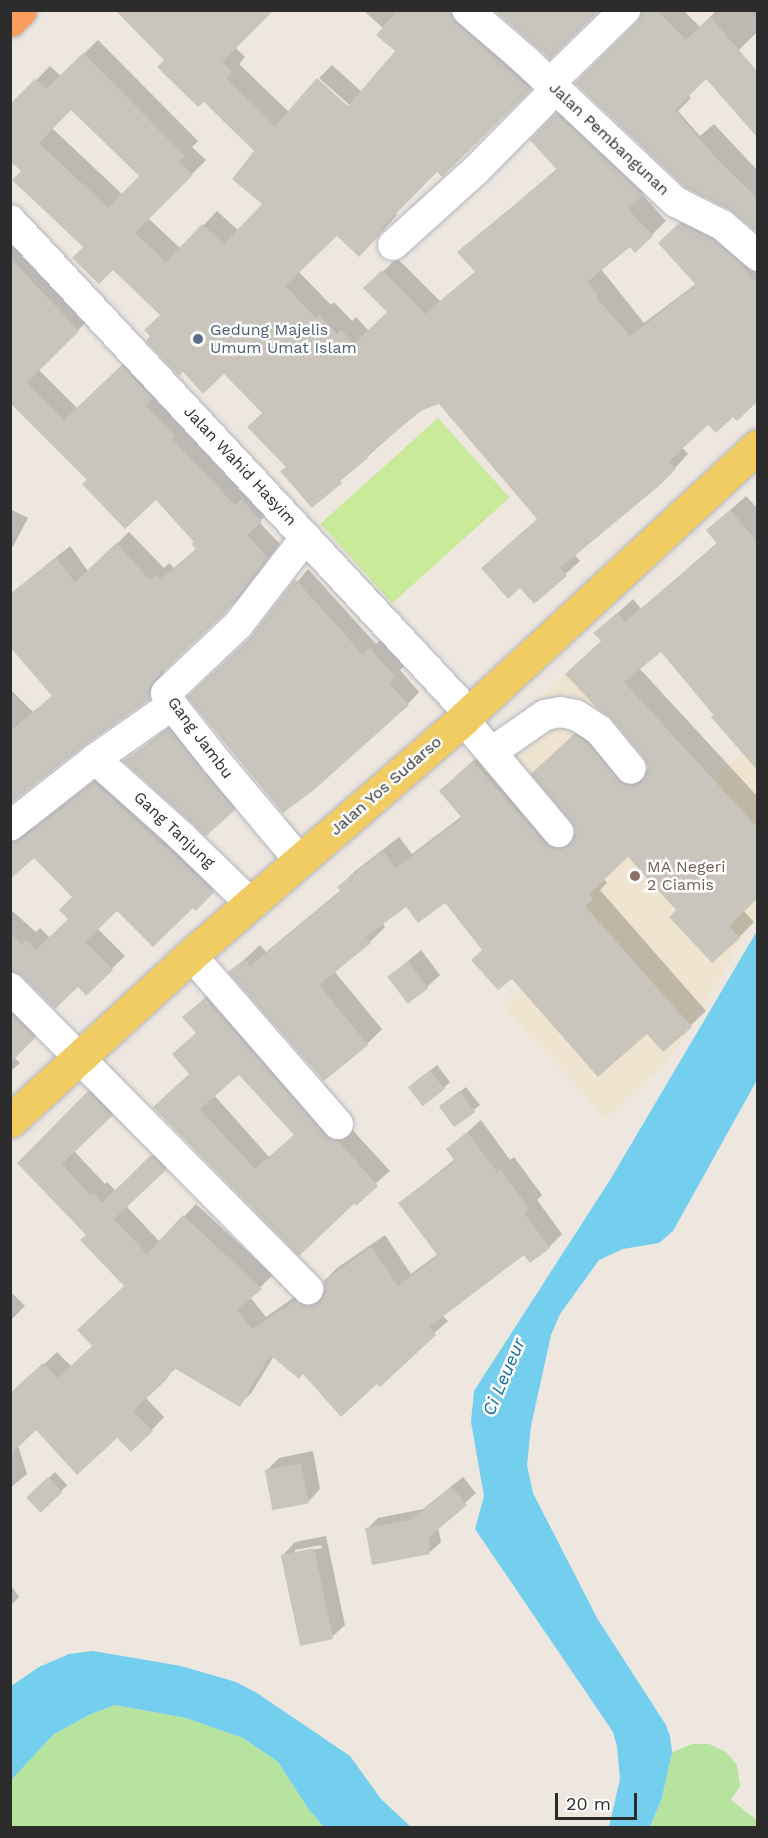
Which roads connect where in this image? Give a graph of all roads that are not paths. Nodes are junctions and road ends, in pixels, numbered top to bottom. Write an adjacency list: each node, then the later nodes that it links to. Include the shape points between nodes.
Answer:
1 (20, 10): 4 (highway)
2 (467, 10): 5 (street, Jalan Pembangunan)
3 (625, 10): 5 (street)
4 (10, 20)
5 (553, 86): 7 (street, via 475,171); 8 (street, Jalan Pembangunan, via 676,202 722,225)
6 (10, 220): 10 (street, Jalan Wahid Hasyim)
7 (393, 245)
8 (758, 256)
9 (758, 446): 12 (main road, Jalan Yos Sudarso)
10 (306, 537): 11 (street, Gang Jambu, via 238,625 168,691); 12 (street, Jalan Wahid Hasyim)
11 (172, 705): 14 (street); 18 (street, Gang Jambu)
12 (466, 716): 13 (street, Jalan Wahid Hasyim); 18 (main road, Jalan Yos Sudarso)
13 (493, 751): 15 (street, via 545,716 560,712 576,714 599,730); 17 (street, Jalan Wahid Hasyim)
14 (95, 759): 16 (street); 19 (street, Gang Tanjung)
15 (631, 769)
16 (10, 826)
17 (558, 832)
18 (300, 861): 19 (main road, Jalan Yos Sudarso)
19 (251, 904): 20 (main road, Jalan Yos Sudarso)
20 (191, 955): 22 (main road, Jalan Yos Sudarso); 24 (street)
21 (10, 988): 22 (street)
22 (80, 1058): 23 (main road, Jalan Yos Sudarso); 25 (street)
23 (10, 1121)
24 (338, 1124)
25 (308, 1289)

